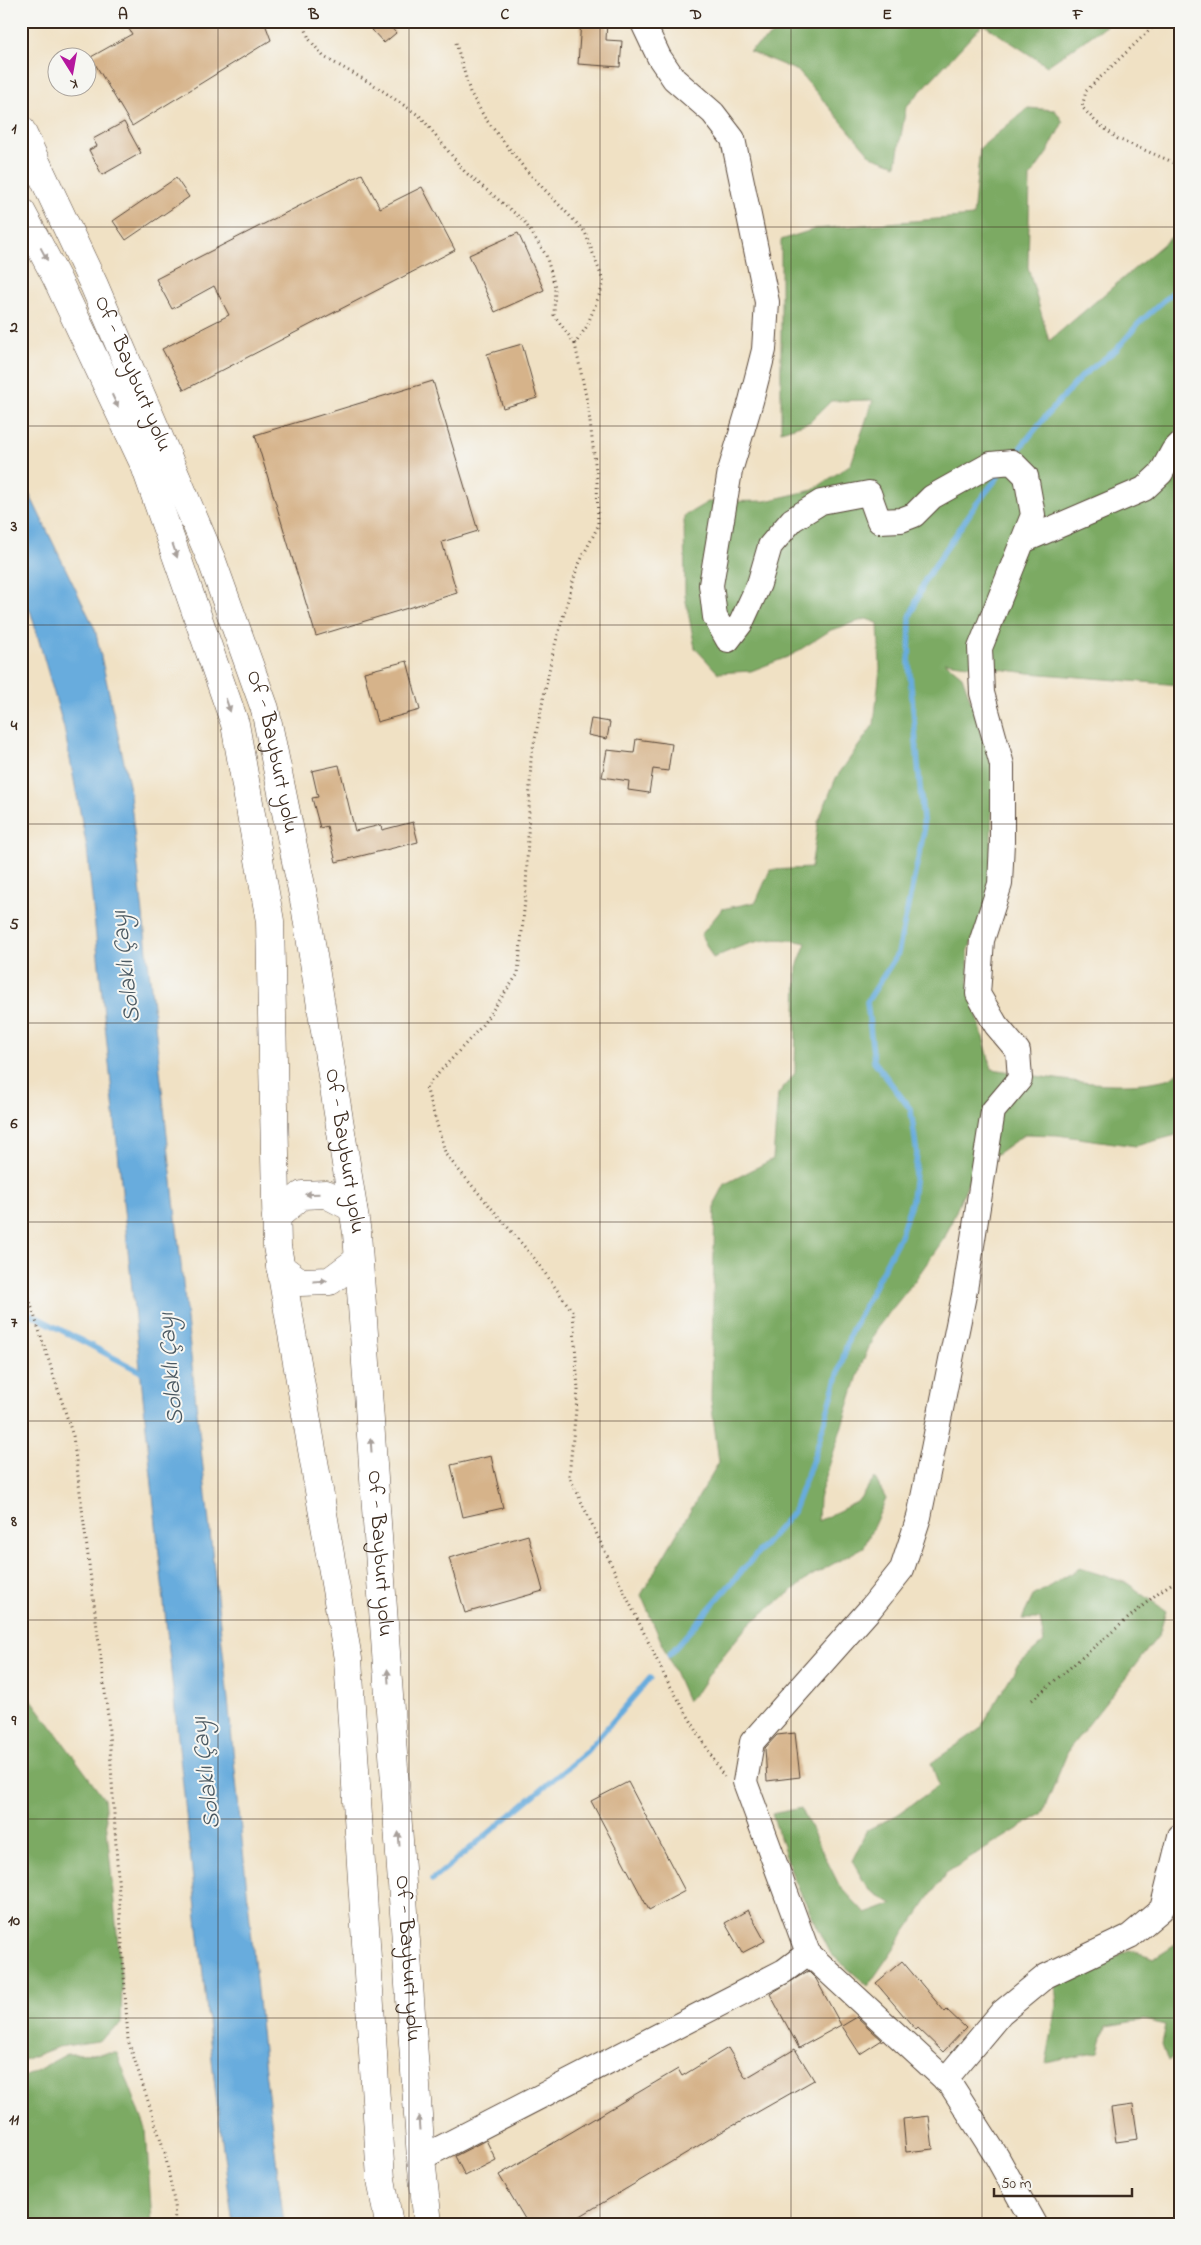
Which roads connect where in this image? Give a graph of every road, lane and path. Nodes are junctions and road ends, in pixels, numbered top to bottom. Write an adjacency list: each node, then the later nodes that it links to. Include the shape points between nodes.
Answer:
1 (303, 21): 8 (path, via 309,39 324,57 421,117 465,172 524,221 546,255 555,287 554,315)
2 (642, 21): 10 (street, via 659,57 674,79 713,113 733,139 767,302 764,350 730,471 711,586 715,617 728,640 742,623 759,584 770,546 792,520 821,502 869,493 879,520 901,520 914,515 932,497 991,464 1012,462 1026,476 1030,492 1033,515)
3 (1159, 21): 6 (path, via 1086,91 1082,107 1118,139)
4 (456, 42): 8 (path, via 470,92 485,118 525,169 585,232 604,283 587,326)
5 (21, 130): 11 (highway, Of - Bayburt yolu, via 94,285 212,561 265,709 305,905)
6 (1180, 165)
7 (21, 211): 12 (highway, Of - Bayburt yolu, one-way to 12, via 56,276 145,466 235,724 270,920)
8 (575, 344): 18 (path, via 588,406 597,479 598,526 577,568 553,652 531,758 526,889 518,974 480,1028 426,1087 446,1155 534,1258 573,1312 578,1390 569,1476 664,1677)
9 (1180, 444): 10 (street, via 1161,473 1144,489)
10 (1023, 541): 20 (street, via 980,648 982,693 1002,765 1002,832 1000,884 982,940 978,994 996,1026 1018,1051 1020,1079 993,1111 965,1290 919,1517 902,1568 871,1608 752,1742 746,1774 748,1791)
11 (353, 1208): 12 (highway, one-way to 12, via 326,1194 302,1194); 13 (highway, Of - Bayburt yolu)
12 (276, 1217): 14 (highway, Of - Bayburt yolu)
13 (358, 1260): 14 (highway, one-way to 13, via 300,1282 330,1281); 22 (highway, Of - Bayburt yolu, one-way to 13)
14 (280, 1267): 24 (highway, Of - Bayburt yolu, via 348,1659 381,2179)
15 (21, 1274): 23 (path, via 73,1436 108,1716 128,2040 165,2153)
16 (1180, 1578): 17 (path, via 1159,1592)
17 (1032, 1700)
18 (725, 1778)
19 (1180, 1836): 21 (street, via 1162,1909 1130,1936 1046,1976 1001,2013)
20 (808, 1953): 21 (street); 22 (street, via 784,1971)
21 (945, 2080): 26 (street, via 997,2157)
22 (421, 2158): 25 (highway, Of - Bayburt yolu)
23 (175, 2224)
24 (389, 2224)
25 (428, 2224)
26 (1034, 2224)

